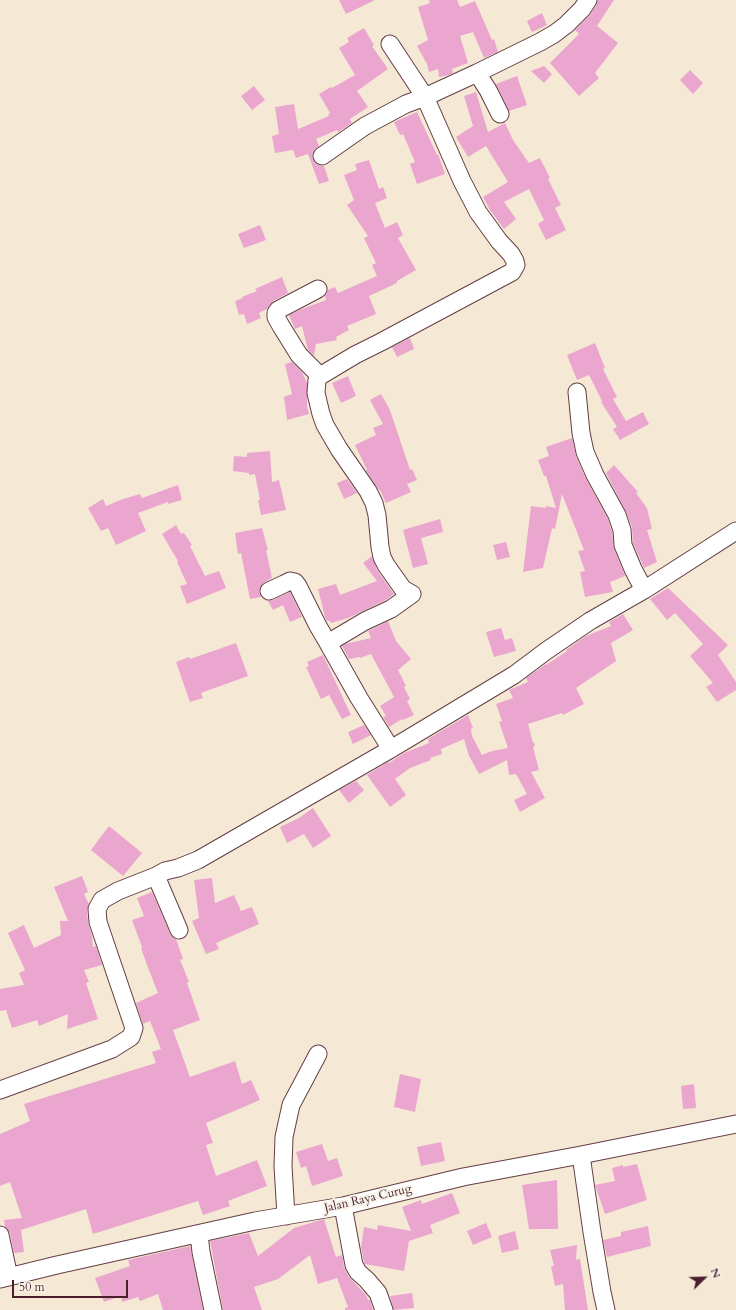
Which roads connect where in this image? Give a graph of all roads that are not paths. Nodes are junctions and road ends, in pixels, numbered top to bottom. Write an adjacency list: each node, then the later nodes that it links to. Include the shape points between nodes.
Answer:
1 (588, 0): 3 (street, via 566,25 554,34)
2 (390, 44): 4 (street)
3 (476, 73): 4 (street); 5 (street)
4 (425, 97): 6 (street, via 406,104 366,126); 8 (street, via 475,206 516,265 512,272 354,355)
5 (500, 114)
6 (322, 156)
7 (318, 289): 8 (street, via 278,310 276,316 299,356)
8 (320, 376): 13 (street, via 317,380 316,393 325,425 374,502 380,547 386,565 403,589 412,594 391,609 364,621)
9 (577, 392): 11 (street, via 584,452 617,515 623,545)
10 (736, 531): 11 (street)
11 (644, 590): 14 (street, via 590,621 514,675)
12 (269, 591): 13 (street, via 290,581 294,582)
13 (328, 643): 14 (street)
14 (391, 749): 15 (street, via 198,860)
15 (156, 876): 16 (street); 18 (street, via 118,891 102,900 97,909 102,936 134,1028 131,1037 112,1048)
16 (179, 930)
17 (318, 1054): 22 (street, via 291,1106 284,1137)
18 (0, 1090)
19 (736, 1124): 20 (street, Jalan Raya Curug)
20 (580, 1155): 21 (street, Jalan Raya Curug, via 463,1177); 28 (street)
21 (343, 1206): 22 (street, Jalan Raya Curug); 27 (street, via 354,1265 378,1293)
22 (286, 1216): 23 (street, Jalan Raya Curug)
23 (199, 1234): 25 (street, Jalan Raya Curug); 26 (street)
24 (0, 1236): 25 (street)
25 (5, 1278)
26 (213, 1310)
27 (384, 1310)
28 (606, 1310)

